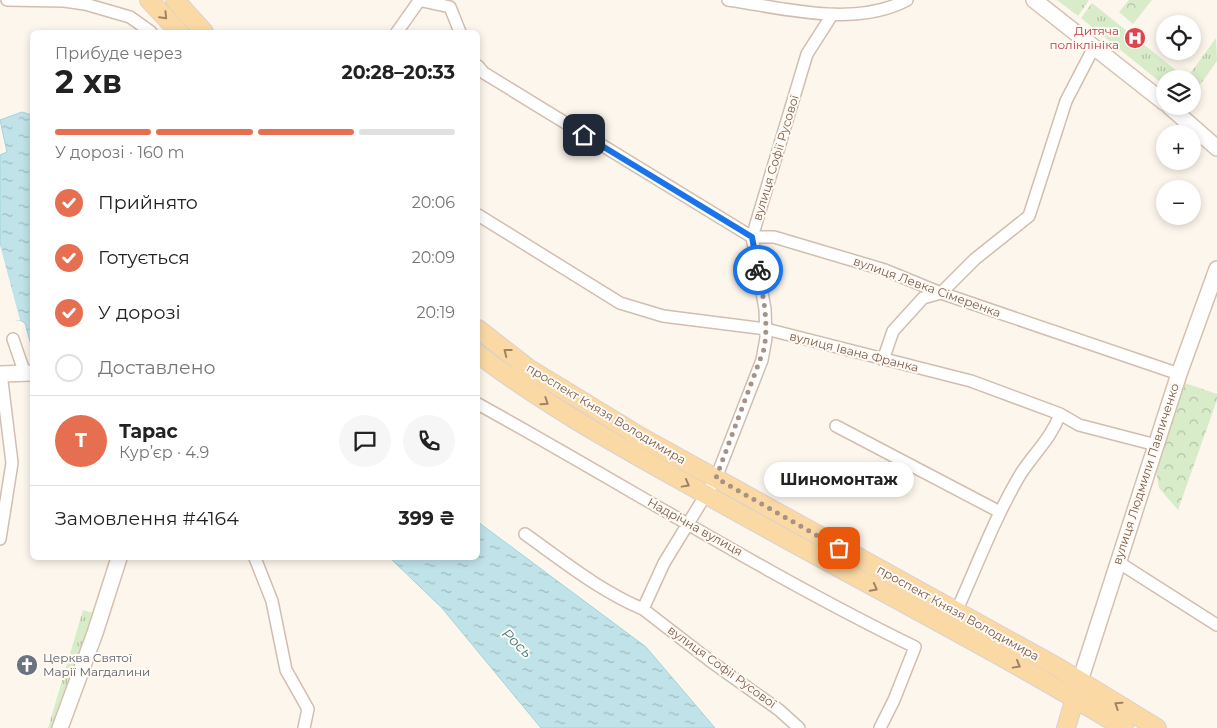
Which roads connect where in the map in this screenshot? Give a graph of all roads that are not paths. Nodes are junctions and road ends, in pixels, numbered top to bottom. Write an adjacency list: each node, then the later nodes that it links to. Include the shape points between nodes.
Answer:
1 (6, 0): 10 (street, via 85,4 130,17)
2 (148, 0): 11 (main road, one-way to 11)
3 (175, 0): 12 (main road)
4 (419, 0): 8 (street); 13 (street)
5 (728, 0): 9 (street)
6 (907, 0): 9 (street, via 867,12)
7 (1034, 0): 15 (street)
8 (453, 3): 14 (street)
9 (832, 15): 21 (street, вулиця Софії Русової, via 807,54)
10 (148, 30)
11 (177, 30)
12 (202, 30)
13 (398, 30)
14 (460, 30)
15 (1094, 47): 17 (street); 23 (street, via 1066,101 1029,216 974,259)
16 (480, 68): 21 (street, вулиця Левка Сімеренка)
17 (1156, 96)
18 (1179, 115): 19 (street)
19 (1217, 148)
20 (480, 217): 24 (street, вулиця Івана Франка, via 620,303 663,316)
21 (752, 237): 23 (street, вулиця Левка Сімеренка, via 774,237 857,261); 24 (street, вулиця Софії Русової)
22 (1217, 269): 31 (street, вулиця Людмили Павличенко)
23 (941, 293): 28 (street, via 923,298 893,332); 31 (street, вулиця Левка Сімеренка)
24 (766, 329): 28 (street, вулиця Івана Франка); 36 (street, вулиця Софії Русової, via 762,360)
25 (480, 331): 36 (main road, проспект Князя Володимира, one-way to 25, via 641,438 528,368)
26 (14, 339): 29 (street)
27 (480, 355): 37 (main road, проспект Князя Володимира, one-way to 37, via 561,413)
28 (883, 360): 33 (street, вулиця Івана Франка, via 971,381)
29 (28, 372): 30 (street)
30 (1, 373): 41 (street, via 12,463)
31 (1179, 374): 35 (street, вулиця Людмили Павличенко)
32 (480, 405): 39 (street, Надрічна вулиця)
33 (1060, 414): 35 (street, вулиця Івана Франка, via 1079,425); 38 (street, via 1054,430 1021,474)
34 (836, 426): 38 (street)
35 (1156, 445): 44 (street, вулиця Людмили Павличенко)
36 (716, 478): 37 (street, вулиця Софії Русової); 46 (main road, проспект Князя Володимира)
37 (706, 495): 39 (street, вулиця Софії Русової); 49 (main road, проспект Князя Володимира, one-way to 49)
38 (1000, 512): 46 (street)
39 (687, 523): 45 (street, вулиця Софії Русової); 53 (street, Надрічна вулиця, via 915,647)
40 (525, 534): 45 (street, вулиця Софії Русової, via 590,581)
41 (0, 539)
42 (118, 560): 50 (street)
43 (256, 560): 51 (street, via 275,614 286,670 308,709)
44 (1118, 562): 47 (street); 48 (street, вулиця Людмили Павличенко)
45 (643, 609): 52 (street, вулиця Софії Русової)
46 (956, 612): 48 (main road, проспект Князя Володимира)
47 (1217, 625)
48 (1080, 681): 49 (main road); 56 (main road, проспект Князя Володимира, one-way to 48)
49 (1074, 698): 54 (main road); 55 (main road, проспект Князя Володимира)
50 (60, 728)
51 (304, 728)
52 (799, 728)
53 (880, 728)
54 (1066, 728)
55 (1124, 728)
56 (1157, 728)

